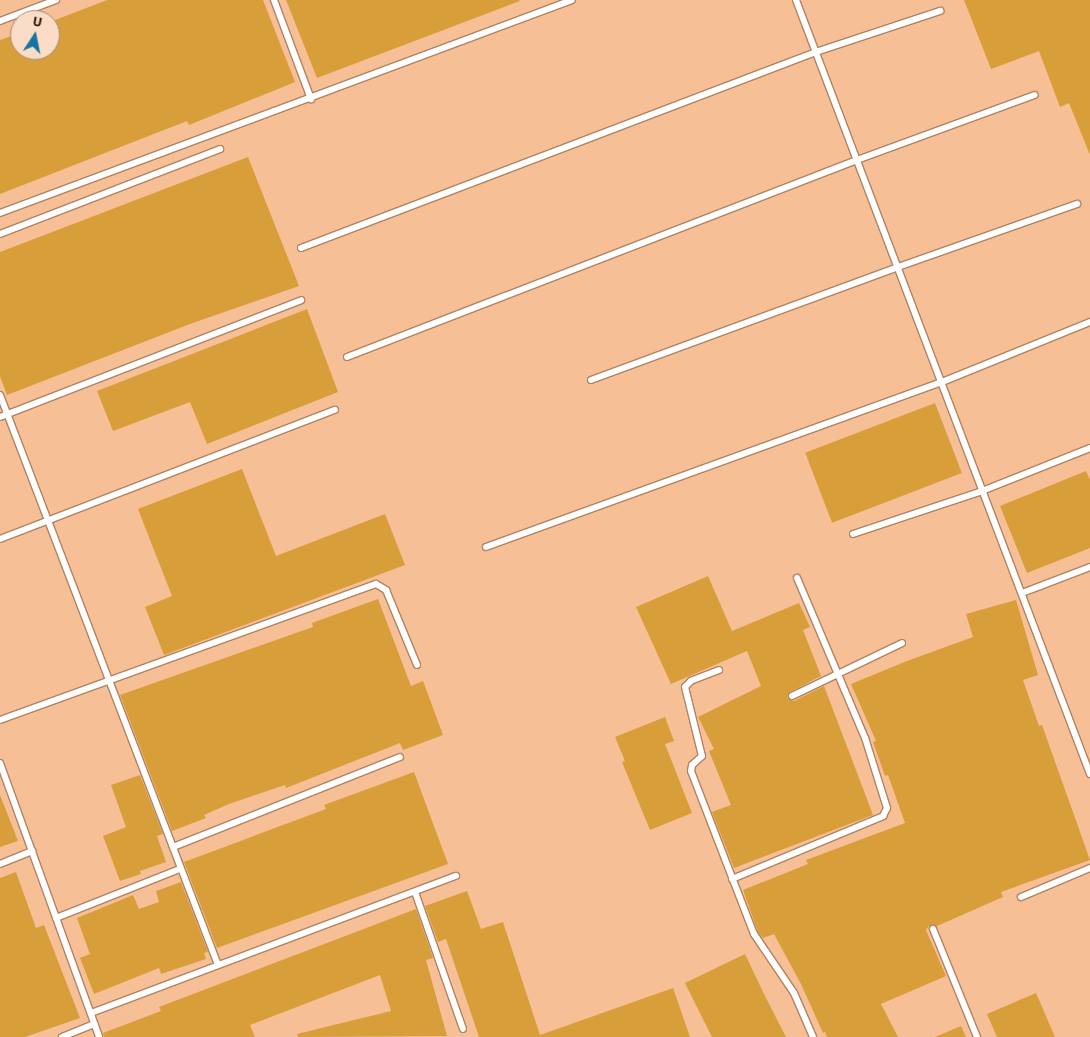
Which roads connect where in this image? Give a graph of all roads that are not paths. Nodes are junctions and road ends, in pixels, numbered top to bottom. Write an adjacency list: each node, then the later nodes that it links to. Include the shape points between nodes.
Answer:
1 (56, 0): 6 (lane)
2 (274, 0): 9 (lane)
3 (572, 0): 9 (lane)
4 (796, 0): 7 (lane)
5 (940, 11): 7 (lane)
6 (0, 21)
7 (816, 52): 11 (lane); 15 (lane)
8 (1035, 95): 11 (lane)
9 (310, 99): 13 (lane)
10 (220, 149): 14 (lane)
11 (857, 160): 16 (lane); 19 (lane)
12 (1077, 204): 16 (lane)
13 (0, 212)
14 (0, 234)
15 (301, 248)
16 (898, 267): 20 (lane); 21 (lane)
17 (301, 300): 24 (lane)
18 (1090, 322): 21 (lane)
19 (347, 357)
20 (591, 380)
21 (942, 382): 27 (lane); 31 (lane)
22 (0, 395): 24 (lane)
23 (335, 410): 28 (lane)
24 (8, 414): 25 (lane); 28 (lane)
25 (0, 417)
26 (1090, 448): 27 (lane)
27 (982, 491): 29 (lane); 34 (lane)
28 (48, 520): 30 (lane); 39 (lane)
29 (853, 534)
30 (0, 539)
31 (486, 547)
32 (1090, 567): 34 (lane)
33 (797, 578): 38 (lane)
34 (1022, 593): 44 (lane)
35 (902, 643): 38 (lane)
36 (417, 665): 39 (lane, via 386,590 376,584)
37 (719, 670): 51 (lane, via 685,687 702,756 691,771)
38 (838, 674): 40 (lane); 51 (lane, via 865,738 887,808 883,816)
39 (109, 679): 41 (lane); 45 (lane)
40 (792, 696)
41 (0, 720)
42 (400, 757): 45 (lane)
43 (0, 763): 46 (lane)
44 (1090, 774)
45 (173, 847): 49 (lane)
46 (32, 851): 47 (lane); 54 (lane)
47 (0, 864)
48 (1090, 868): 53 (lane)
49 (180, 870): 54 (lane); 56 (lane)
50 (456, 876): 52 (lane)
51 (732, 879): 62 (lane, via 754,934 794,993)
52 (415, 892): 56 (lane); 59 (lane)
53 (1021, 897)
54 (56, 918): 57 (lane)
55 (934, 929): 63 (lane)
56 (218, 965): 57 (lane)
57 (91, 1013): 58 (lane)
58 (95, 1024): 60 (lane); 61 (lane)
59 (464, 1029)
60 (62, 1037)
61 (99, 1037)
62 (813, 1037)
63 (977, 1037)

